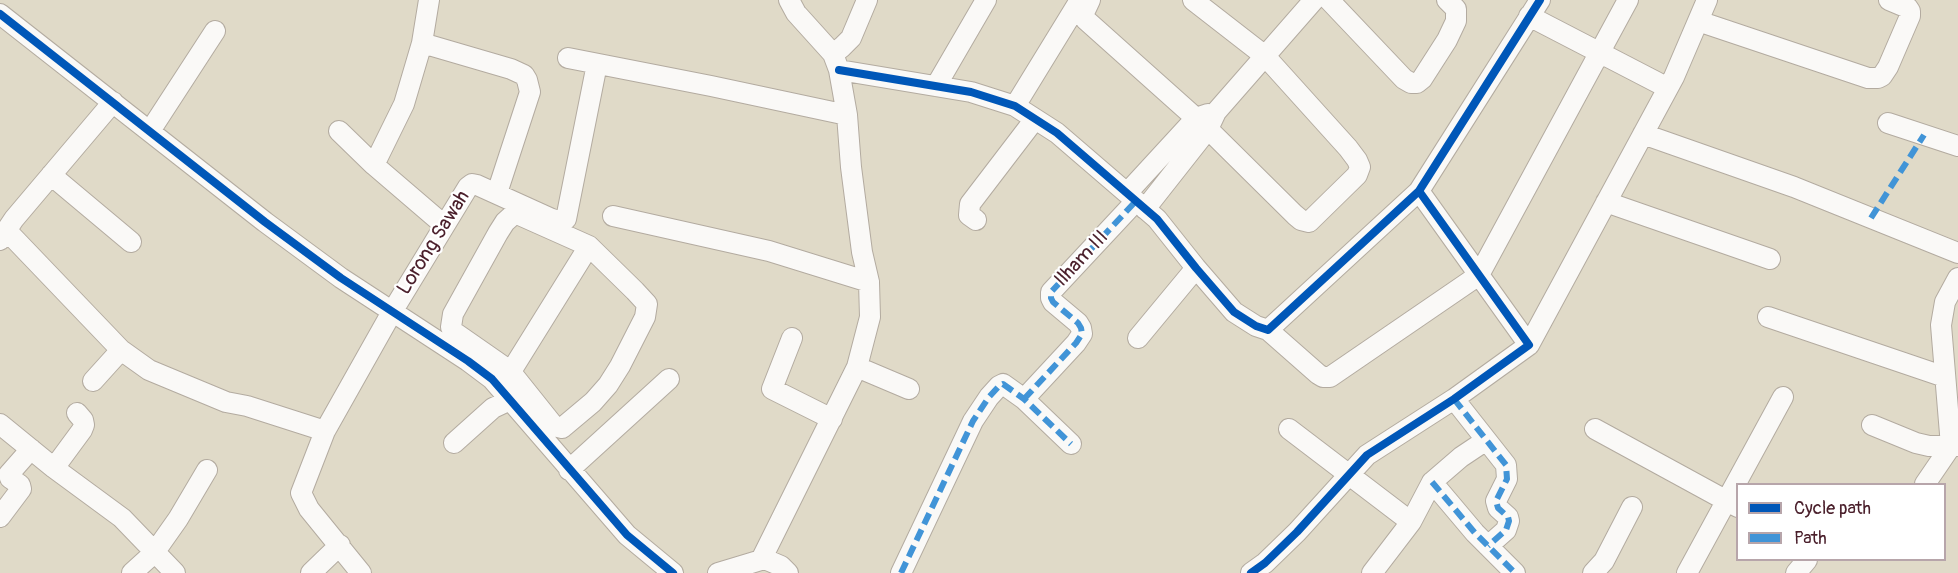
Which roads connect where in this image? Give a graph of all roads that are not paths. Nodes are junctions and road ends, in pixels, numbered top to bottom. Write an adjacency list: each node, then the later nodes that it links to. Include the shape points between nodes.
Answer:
1 (429, 0): 18 (street)
2 (789, 0): 22 (street)
3 (867, 0): 22 (street)
4 (986, 0): 24 (street)
5 (1080, 0): 27 (street)
6 (1090, 0): 30 (street, via 1083,15 1086,20)
7 (1192, 0): 20 (street)
8 (1314, 0): 20 (street)
9 (1329, 0): 10 (street, via 1404,79 1417,83 1456,21 1456,9)
10 (1447, 0)
11 (1628, 0): 19 (street)
12 (1707, 0): 16 (street)
13 (1889, 0): 16 (street, via 1908,8 1910,16 1888,67 1878,78 1868,78)
14 (1534, 8): 19 (street); 40 (street)
15 (0, 14): 26 (street)
16 (1698, 21): 25 (street)
17 (215, 31): 32 (street)
18 (422, 43): 38 (street, via 404,104); 41 (street, via 511,69 527,80 530,92)
19 (1600, 53): 25 (street); 53 (street)
20 (1265, 56): 30 (street); 30 (street, via 1348,148 1360,167 1357,175 1306,223 1285,206)
21 (568, 58): 23 (street)
22 (836, 62): 24 (street); 28 (street)
23 (597, 64): 28 (street); 41 (street, Lorong Sawah, via 566,219 552,219)
24 (936, 86): 27 (street)
25 (1668, 88): 34 (street)
26 (113, 102): 32 (street); 39 (street)
27 (1015, 106): 29 (street)
28 (848, 115): 55 (street, via 851,167)
29 (1035, 118): 42 (street); 45 (street, via 970,204 969,215)
30 (1207, 119): 36 (street); 37 (street)
31 (1888, 123): 35 (street)
32 (150, 131): 56 (street, via 265,222)
33 (339, 131): 38 (street)
34 (1643, 134): 43 (street); 50 (street, via 1794,187)
35 (1958, 146)
36 (1164, 151): 37 (street); 42 (street)
37 (1180, 163): 42 (street)
38 (374, 165): 47 (street)
39 (51, 175): 46 (street); 48 (street)
40 (1419, 191): 53 (street); 58 (street)
41 (497, 193): 47 (street, Lorong Sawah, via 472,184)
42 (1136, 201): 52 (street, via 1157,219); 71 (street, Ilham III, via 1051,292 1053,302 1078,323 1082,334)
43 (1606, 202): 51 (street); 61 (street)
44 (613, 216): 55 (street, via 769,251)
45 (976, 220)
46 (5, 225): 62 (street)
47 (444, 225): 56 (street, Lorong Sawah)
48 (131, 242)
49 (589, 246): 64 (street); 64 (street, via 514,213 502,228 453,314 451,327); 64 (street, via 647,304 645,317 608,385 559,428)
50 (1958, 253)
51 (1770, 259)
52 (1196, 268): 58 (street, via 1234,312); 60 (street)
53 (1479, 275): 58 (street, via 1330,377 1317,374); 61 (street)
54 (1958, 278): 65 (street, via 1945,302 1941,325)
55 (869, 282): 63 (street, via 870,317)
56 (392, 312): 69 (street, via 468,361); 79 (street, Lorong Sawah)
57 (1768, 317): 65 (street)
58 (1268, 330)
59 (792, 338): 74 (street, via 772,389)
60 (1138, 338)
61 (1529, 345): 72 (street)
62 (120, 350): 67 (street); 79 (street, via 149,370 226,402)
63 (857, 367): 68 (street); 74 (street)
64 (510, 371): 69 (street)
65 (1946, 377): 83 (street)
66 (669, 379): 87 (street)
67 (93, 381)
68 (909, 389)
69 (505, 394): 81 (street); 87 (street)
70 (1783, 397): 90 (street)
71 (1023, 399): 82 (street); 108 (street, via 1003,384 989,397 973,421)
72 (1454, 399): 80 (street); 88 (street, via 1367,454)
73 (77, 413): 85 (street, via 83,420 82,430)
74 (832, 418): 99 (street)
75 (0, 424): 84 (street)
76 (1872, 425): 83 (street, via 1916,443)
77 (1289, 429): 88 (street)
78 (1595, 429): 92 (street)
79 (325, 431): 96 (street, Lorong Sawah, via 301,493 309,509)
80 (1485, 441): 89 (street); 97 (street, via 1506,465 1507,479 1496,501 1509,521 1506,530)
81 (454, 443)
82 (1071, 444)
83 (1954, 446): 91 (street)
84 (31, 449): 85 (street); 94 (street, via 9,474 21,489)
85 (54, 468): 98 (street, via 122,518)
86 (207, 470): 98 (street)
87 (569, 470): 105 (street, via 627,535)
88 (1349, 474): 95 (street); 109 (street, via 1297,532)
89 (1432, 482): 95 (street); 97 (street)
90 (1742, 483)
91 (1927, 483)
92 (1732, 504): 113 (street)
93 (1632, 507): 112 (street, via 1604,561)
94 (0, 517)
95 (1411, 522): 110 (street)
96 (340, 545): 103 (street); 104 (street)
97 (1488, 546): 111 (street)
98 (154, 553): 101 (street); 102 (street)
99 (761, 560): 106 (street); 107 (street, via 774,562)
100 (1806, 561): 114 (street)
101 (132, 573)
102 (175, 573)
103 (310, 573)
104 (361, 573)
105 (673, 573)
106 (718, 573)
107 (788, 573)
108 (901, 573)
109 (1251, 573)
110 (1372, 573)
111 (1515, 573)
112 (1593, 573)
113 (1687, 573)
114 (1796, 573)

